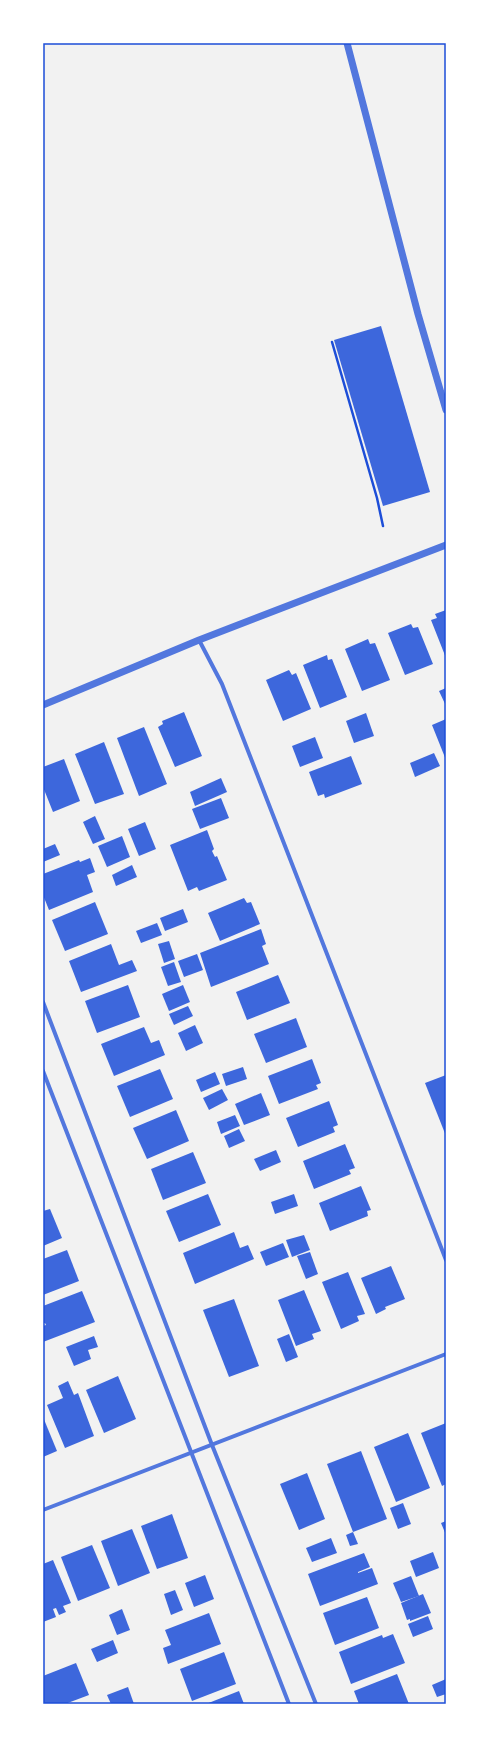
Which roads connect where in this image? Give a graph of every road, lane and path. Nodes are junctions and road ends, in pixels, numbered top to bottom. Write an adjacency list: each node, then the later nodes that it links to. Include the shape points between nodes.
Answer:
1 (347, 43): 3 (street, via 418,314)
2 (332, 342): 4 (path, via 378,498)
3 (446, 410)
4 (383, 526)
5 (446, 545): 6 (street)
6 (199, 640): 7 (street); 10 (street, via 222,684)
7 (43, 705)
8 (43, 1002): 12 (street)
9 (43, 1070): 13 (street)
10 (446, 1260)
11 (446, 1354): 12 (street)
12 (212, 1445): 13 (street); 16 (street)
13 (190, 1453): 14 (street); 15 (street)
14 (43, 1510)
15 (288, 1704)
16 (316, 1704)

